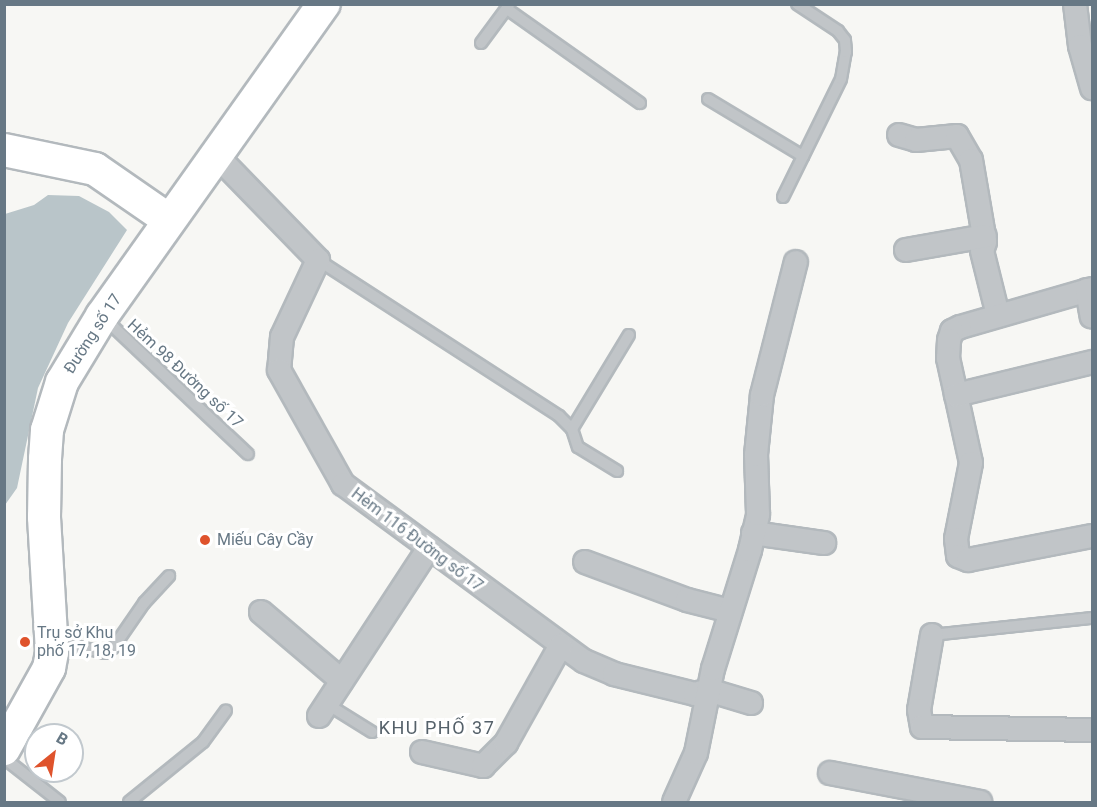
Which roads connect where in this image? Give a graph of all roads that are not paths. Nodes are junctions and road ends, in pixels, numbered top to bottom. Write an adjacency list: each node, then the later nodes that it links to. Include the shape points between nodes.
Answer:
1 (797, 4): 12 (lane, via 838,31 845,40 846,52 841,79)
2 (1075, 4): 6 (street, via 1080,46)
3 (321, 6): 11 (street, Đường số 17)
4 (508, 7): 5 (lane); 8 (lane)
5 (482, 43)
6 (1092, 88)
7 (708, 99): 12 (lane)
8 (640, 103)
9 (898, 135): 15 (street, via 916,140 957,136 971,160)
10 (4, 150): 14 (street, via 95,169 131,189)
11 (215, 154): 14 (street, Đường số 17); 17 (street)
12 (803, 156): 13 (lane)
13 (783, 197)
14 (169, 220): 21 (street, Đường số 17)
15 (985, 236): 16 (street); 20 (street, via 982,251)
16 (906, 250)
17 (318, 260): 26 (lane, via 559,416); 32 (street, Hẻm 116 Đường số 17, via 282,338 279,370 343,484)
18 (796, 262): 29 (street, via 762,394 756,455 758,514)
19 (1090, 290): 20 (street); 22 (street)
20 (998, 315): 25 (street, via 952,331 948,358)
21 (102, 316): 27 (lane, Hẻm 98 Đường số 17); 39 (street, Đường số 17, via 71,361 47,430 44,517)
22 (1092, 317)
23 (629, 335): 26 (lane)
24 (1092, 362): 25 (street)
25 (956, 395): 30 (street, via 970,463 956,539 958,556 968,560)
26 (572, 429): 28 (lane, via 578,447)
27 (248, 454)
28 (617, 471)
29 (753, 533): 31 (street); 35 (street)
30 (1092, 536)
31 (824, 543)
32 (429, 548): 40 (street, Hẻm 116 Đường số 17); 41 (street)
33 (585, 562): 35 (street, via 687,600)
34 (169, 576): 39 (lane, via 105,653)
35 (730, 611): 42 (street)
36 (261, 612): 41 (street)
37 (1092, 618): 38 (lane)
38 (932, 635): 46 (street, via 919,710 922,727)
39 (52, 640): 48 (street, Đường số 17, via 49,668)
40 (561, 645): 42 (street, Hẻm 116 Đường số 17, via 614,674 695,694); 49 (street, via 506,743 483,766)
41 (342, 681): 45 (street)
42 (708, 690): 43 (street, Hẻm 116 Đường số 17); 54 (street, via 696,753)
43 (751, 703)
44 (226, 710): 53 (lane, via 204,742)
45 (323, 710): 47 (lane)
46 (1092, 730)
47 (372, 732)
48 (4, 749)
49 (422, 752)
50 (4, 758): 52 (lane)
51 (830, 773): 55 (street)
52 (60, 802)
53 (129, 802)
54 (674, 802)
55 (980, 802)

